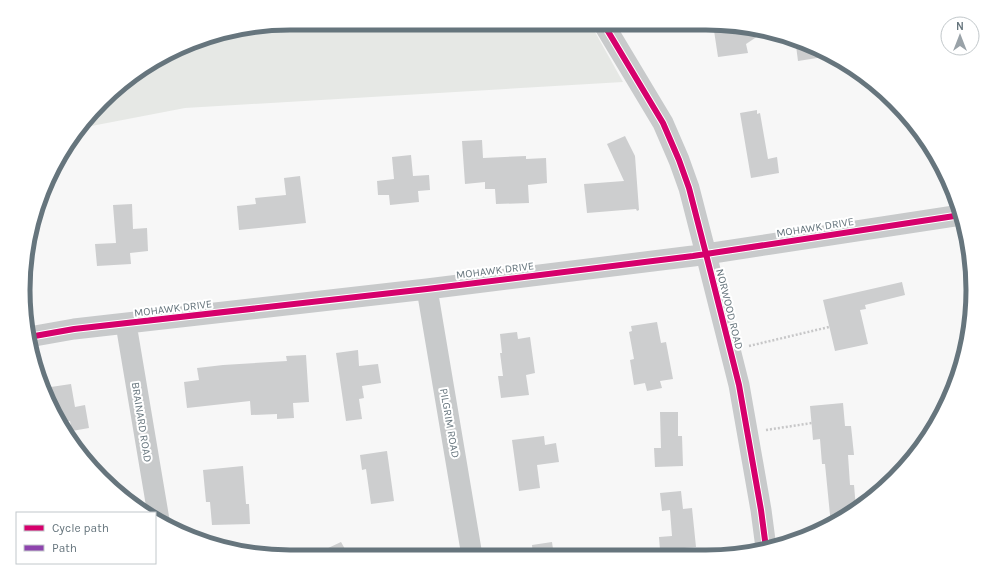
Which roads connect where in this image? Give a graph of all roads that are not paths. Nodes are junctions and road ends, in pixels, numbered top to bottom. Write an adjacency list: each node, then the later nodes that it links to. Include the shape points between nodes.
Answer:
1 (607, 30): 3 (street, NORWOOD ROAD, via 652,103 673,144)
2 (955, 216): 3 (street, MOHAWK DRIVE)
3 (706, 254): 4 (street, MOHAWK DRIVE); 8 (street, NORWOOD ROAD, via 739,385)
4 (427, 289): 5 (street, MOHAWK DRIVE); 9 (street, PILGRIM ROAD)
5 (126, 324): 6 (street, MOHAWK DRIVE); 7 (street, BRAINARD ROAD)
6 (34, 336)
7 (158, 514)
8 (765, 543)
9 (471, 550)

